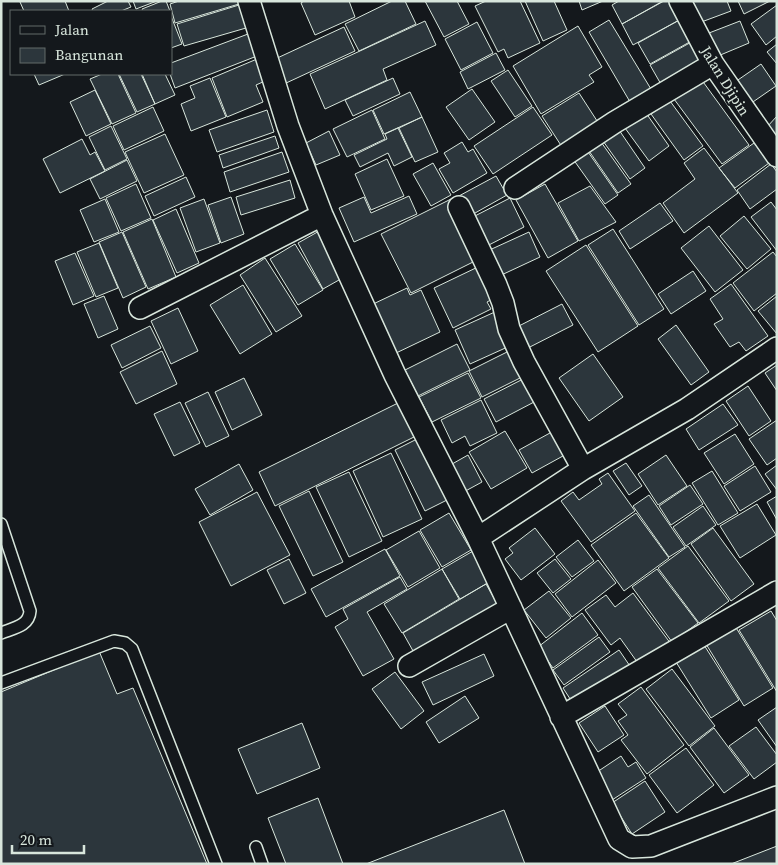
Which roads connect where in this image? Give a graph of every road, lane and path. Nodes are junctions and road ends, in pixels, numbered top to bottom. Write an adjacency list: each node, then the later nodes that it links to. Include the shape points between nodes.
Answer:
1 (249, 1): 7 (street, via 288,126)
2 (680, 1): 3 (street, Jalan Djipin)
3 (712, 64): 4 (street, Jalan Djipin); 5 (street, via 615,122)
4 (777, 156)
5 (515, 188)
6 (459, 207): 10 (street, via 496,285 509,329 524,362)
7 (322, 215): 8 (street); 12 (street, via 395,375)
8 (140, 308)
9 (777, 348): 10 (street, via 687,409)
10 (583, 469): 12 (street)
11 (1, 524): 15 (lane, via 30,618 24,624)
12 (478, 538): 14 (street)
13 (777, 592): 18 (street)
14 (511, 608): 16 (street); 18 (street)
15 (1, 633)
16 (409, 666)
17 (1, 683): 21 (lane, via 114,640 125,643 132,649)
18 (561, 717): 19 (street, via 619,839 632,847 651,846)
19 (777, 797)
20 (256, 847): 22 (lane)
21 (216, 864)
22 (262, 864)

